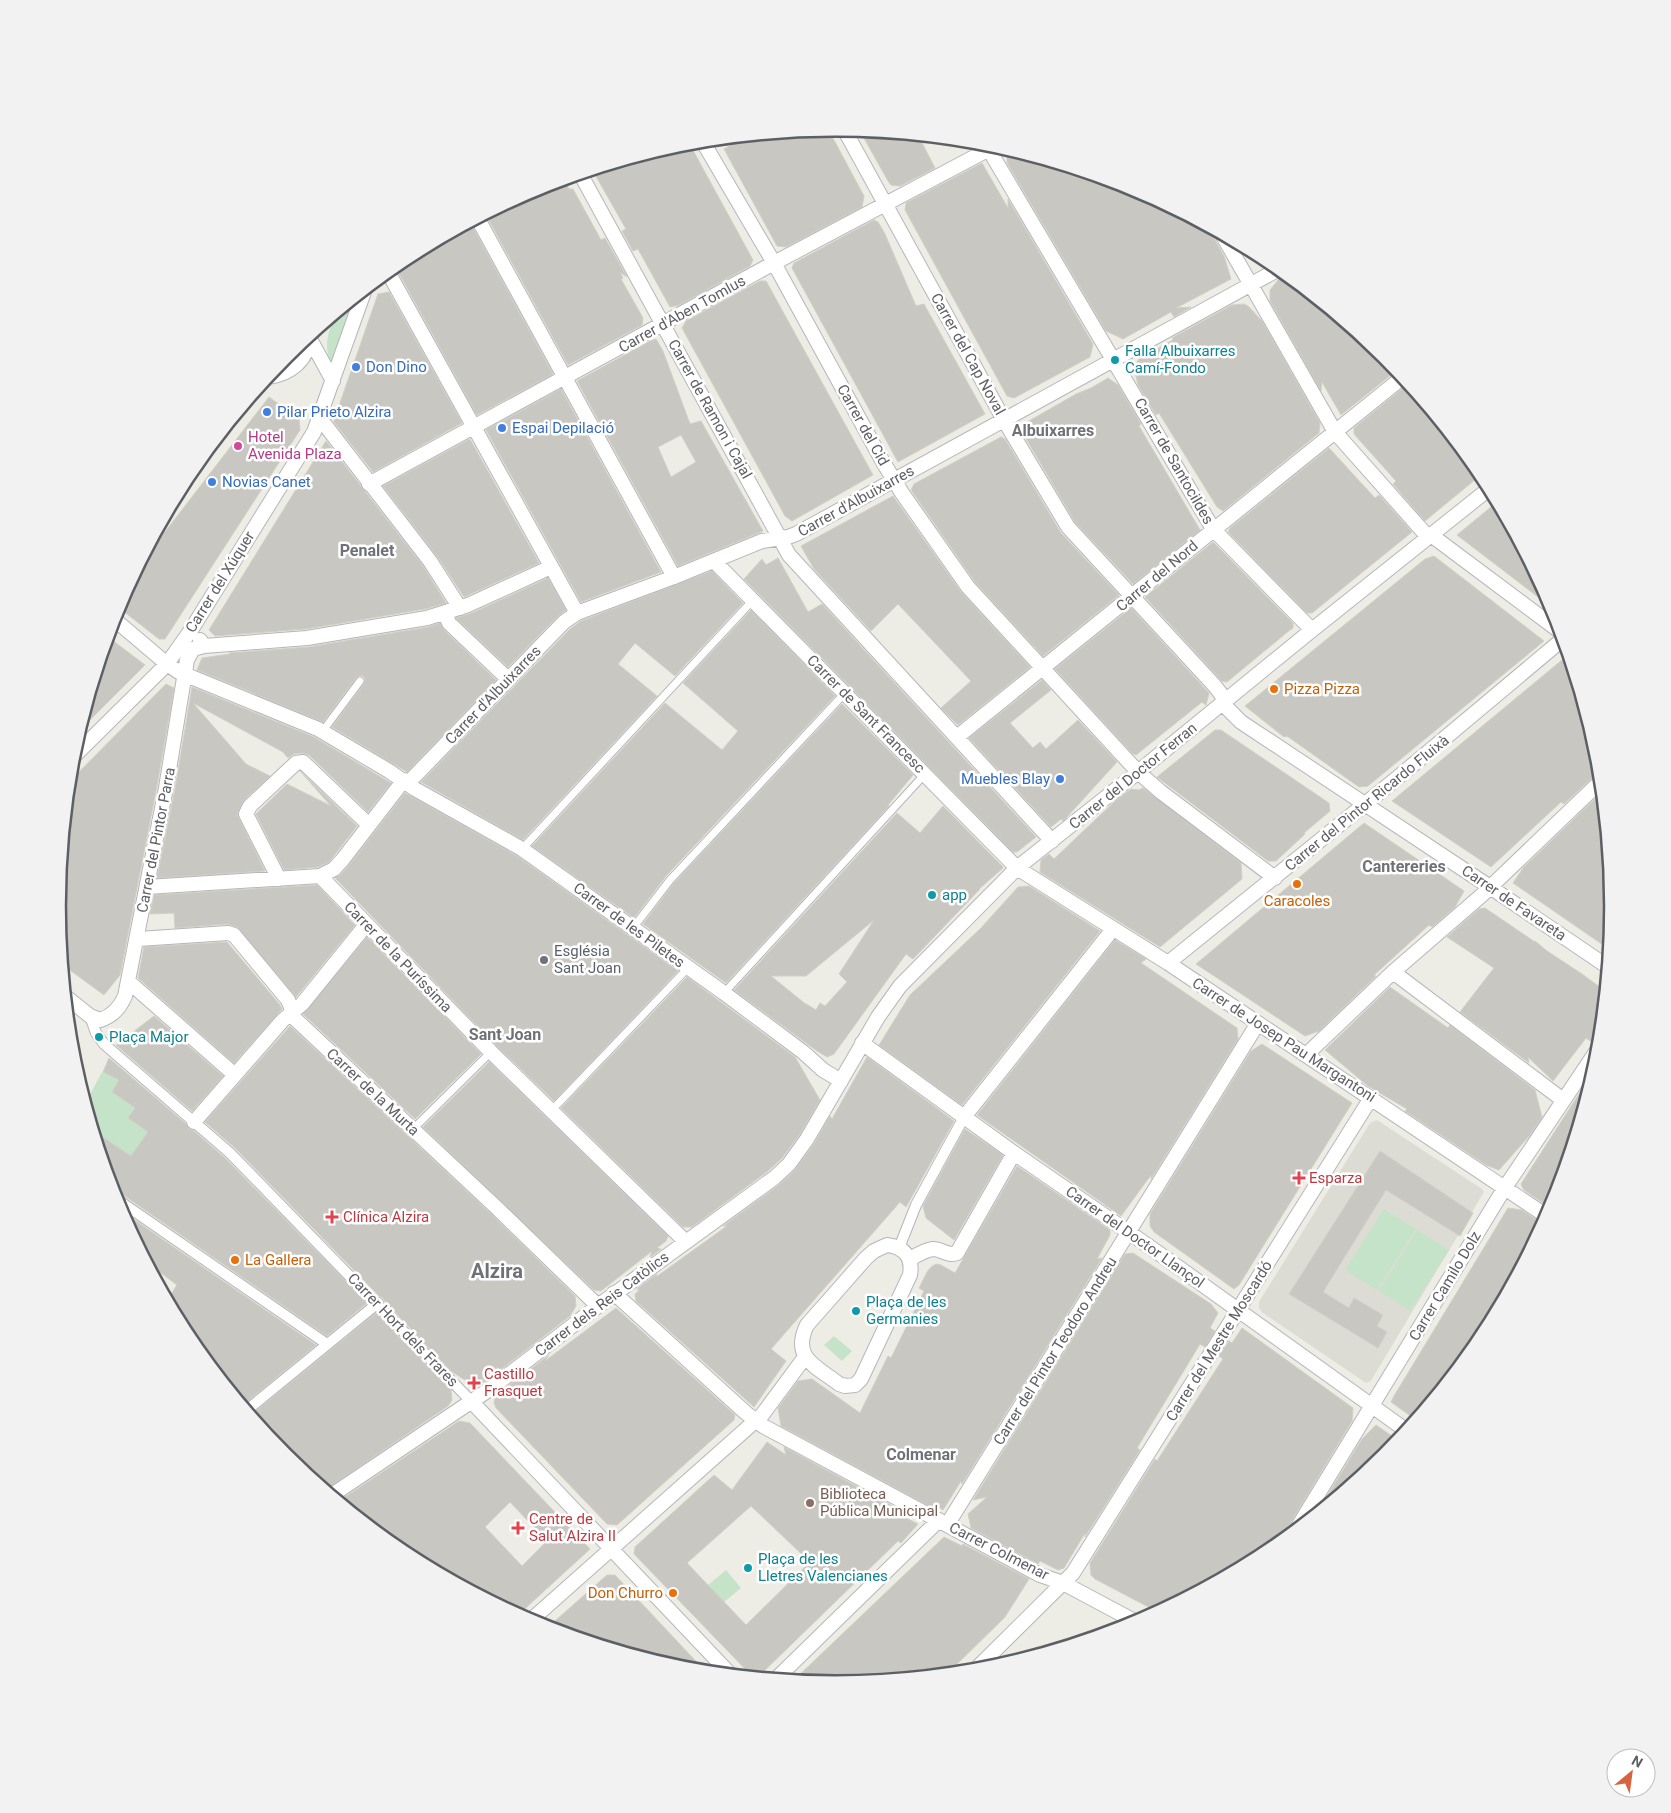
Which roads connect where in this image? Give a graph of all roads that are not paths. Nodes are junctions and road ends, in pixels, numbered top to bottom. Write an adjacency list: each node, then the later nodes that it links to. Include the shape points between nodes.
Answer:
1 (849, 138): 6 (street, Carrer del Cap Noval)
2 (707, 149): 9 (street, Carrer del Cid)
3 (981, 151): 6 (street, Carrer d'Aben Tomlus)
4 (995, 154): 17 (street, Carrer de Santocildes)
5 (584, 180): 14 (street, Carrer de Ramon i Cajal)
6 (885, 205): 9 (street, Carrer d'Aben Tomlus); 23 (street, Carrer del Cap Noval)
7 (481, 225): 19 (street)
8 (1228, 245): 12 (street)
9 (774, 263): 14 (street, Carrer d'Aben Tomlus); 26 (street, Carrer del Cid)
10 (1271, 273): 12 (street, Carrer d'Albuixarres)
11 (392, 279): 24 (street)
12 (1250, 284): 17 (street, Carrer d'Albuixarres); 25 (street)
13 (361, 301): 20 (street, Carrer del Xúquer)
14 (664, 324): 19 (street, Carrer d'Aben Tomlus); 31 (street, Carrer de Ramon i Cajal)
15 (313, 343): 20 (street)
16 (308, 347): 18 (street, via 297,366)
17 (1115, 360): 23 (street, Carrer d'Albuixarres); 29 (street, Carrer de Santocildes)
18 (281, 375)
19 (565, 377): 24 (street, Carrer d'Aben Tomlus); 34 (street)
20 (333, 380): 22 (street, Carrer del Xúquer)
21 (1397, 382): 25 (street, Carrer del Nord)
22 (319, 417): 27 (street); 42 (street, Carrer del Xúquer, via 314,432)
23 (1004, 420): 26 (street, Carrer d'Albuixarres); 35 (street, Carrer del Cap Noval, via 1068,527)
24 (474, 426): 27 (street, Carrer d'Aben Tomlus); 33 (street)
25 (1335, 432): 29 (street, Carrer del Nord); 30 (street)
26 (894, 480): 31 (street, Carrer d'Albuixarres, via 796,534); 47 (street, Carrer del Cid, via 968,587)
27 (369, 484): 37 (street, via 430,561)
28 (1484, 493): 30 (street, Carrer del Doctor Ferran)
29 (1214, 528): 35 (street, Carrer del Nord); 43 (street, Carrer de Santocildes)
30 (1429, 536): 41 (street); 43 (street, Carrer del Doctor Ferran)
31 (781, 538): 32 (street, Carrer d'Albuixarres, via 762,541); 54 (street, Carrer de Ramon i Cajal, via 789,555)
32 (714, 561): 34 (street, Carrer d'Albuixarres); 36 (street, Carrer de Sant Francesc)
33 (551, 567): 37 (street); 39 (street)
34 (674, 577): 39 (street, Carrer d'Albuixarres)
35 (1131, 597): 47 (street, Carrer del Nord); 52 (street, Carrer del Cap Noval, via 1214,685)
36 (753, 600): 51 (street, Carrer de Sant Francesc); 63 (lane)
37 (460, 608): 38 (street)
38 (444, 613): 45 (street, via 307,638); 49 (street, via 450,623)
39 (577, 613): 49 (street, Carrer d'Albuixarres)
40 (120, 625): 46 (street, Carrer de les Piletes)
41 (1551, 626)
42 (191, 630): 45 (street); 46 (street, Carrer del Xúquer)
43 (1312, 630): 52 (street, Carrer del Doctor Ferran)
44 (1558, 643): 60 (street, Carrer del Pintor Ricardo Fluixà)
45 (204, 646): 48 (street, Carrer del Pintor Parra, via 190,652)
46 (167, 664): 48 (street, Carrer de les Piletes); 55 (street, Carrer del Xúquer)
47 (1043, 668): 54 (street, Carrer del Nord); 56 (street, Carrer del Cid)
48 (185, 675): 53 (street, Carrer de les Piletes); 68 (street, Carrer del Pintor Parra)
49 (508, 679): 58 (street, Carrer d'Albuixarres)
50 (360, 681): 53 (lane)
51 (845, 692): 57 (street, Carrer de Sant Francesc); 71 (lane, via 670,880)
52 (1224, 702): 56 (street, Carrer del Doctor Ferran); 60 (street, Carrer de Favareta, via 1241,722)
53 (322, 732): 58 (street, Carrer de les Piletes)
54 (957, 737): 62 (street, Carrer de Ramon i Cajal)
55 (83, 747)
56 (1138, 772): 62 (street, Carrer del Doctor Ferran); 66 (street, Carrer del Cid)
57 (925, 774): 64 (street, Carrer de Sant Francesc); 79 (lane)
58 (406, 782): 61 (street, Carrer d'Albuixarres); 63 (street, Carrer de les Piletes)
59 (1595, 787): 69 (street)
60 (1364, 805): 66 (street, Carrer del Pintor Ricardo Fluixà); 69 (street, Carrer de Favareta)
61 (370, 825): 65 (street, via 334,869); 67 (street, via 303,762 296,763 250,806 246,814)
62 (1052, 841): 64 (street, Carrer del Doctor Ferran)
63 (522, 849): 71 (street, Carrer de les Piletes)
64 (1017, 868): 72 (street, Carrer de Josep Pau Margantoni); 84 (street, Carrer del Doctor Ferran, via 900,986)
65 (320, 876): 67 (street); 70 (street, Carrer de la Puríssima)
66 (1275, 878): 74 (street, Carrer del Pintor Ricardo Fluixà)
67 (279, 879): 68 (street)
68 (147, 887): 73 (street, Carrer del Pintor Parra)
69 (1490, 887): 75 (street, Carrer de Favareta); 77 (street)
70 (366, 925): 81 (street); 85 (street, Carrer de la Puríssima)
71 (633, 928): 76 (street, Carrer de les Piletes)
72 (1113, 929): 74 (street, Carrer de Josep Pau Margantoni); 94 (street)
73 (138, 939): 78 (street, Carrer del Pintor Parra); 81 (street, Carrer de la Murta, via 234,934 288,1000)
74 (1168, 963): 83 (street, Carrer de Josep Pau Margantoni)
75 (1602, 963)
76 (688, 968): 79 (street, Carrer de les Piletes); 93 (lane)
77 (1393, 972): 86 (street); 91 (street)
78 (129, 982): 82 (street, Carrer del Pintor Parra, via 122,1003 113,1014 100,1020); 88 (street)
79 (724, 993): 89 (street, Carrer de les Piletes, via 822,1070)
80 (73, 1002): 82 (street, Carrer Hort dels Frares)
81 (291, 1014): 88 (street); 96 (street, Carrer de la Murta)
82 (90, 1016): 95 (street, Carrer Hort dels Frares, via 104,1044)
83 (1258, 1023): 86 (street, Carrer de Josep Pau Margantoni); 101 (street, Carrer del Pintor Teodoro Andreu)
84 (862, 1043): 89 (street, Carrer del Doctor Ferran); 94 (street, Carrer del Doctor Llançol)
85 (491, 1052): 93 (street, Carrer de la Puríssima); 96 (lane)
86 (1306, 1054): 90 (street, Carrer de Josep Pau Margantoni)
87 (1589, 1062): 91 (street, Carrer Camilo Dolz)
88 (235, 1075): 95 (street)
89 (841, 1081): 92 (street, Carrer del Doctor Ferran)
90 (1371, 1098): 98 (street, Carrer de Josep Pau Margantoni); 108 (street, Carrer del Mestre Moscardó)
91 (1563, 1100): 98 (street, Carrer Camilo Dolz)
92 (825, 1109): 102 (street, Carrer dels Reis Catòlics, via 781,1172)
93 (551, 1110): 102 (street, Carrer de la Puríssima)
94 (964, 1117): 97 (street, Carrer del Doctor Llançol); 103 (street, via 916,1205)
95 (194, 1122): 106 (street, Carrer Hort dels Frares, via 230,1153)
96 (412, 1130): 107 (street, Carrer de la Murta)
97 (1014, 1153): 101 (street, Carrer del Doctor Llançol); 104 (street, via 957,1253 951,1255 930,1250)
98 (1504, 1189): 100 (street, Carrer de Josep Pau Margantoni); 112 (street, Carrer Camilo Dolz)
99 (128, 1207): 109 (street)
100 (1541, 1212)
101 (1129, 1232): 108 (street, Carrer del Doctor Llançol); 118 (street, Carrer del Pintor Teodoro Andreu)
102 (686, 1242): 105 (street, Carrer dels Reis Catòlics)
103 (899, 1248): 104 (street); 110 (street, via 887,1245 874,1250 818,1311 802,1337)
104 (910, 1260): 110 (street, via 907,1285 859,1382 850,1386 839,1384)
105 (614, 1293): 107 (street, Carrer dels Reis Catòlics); 114 (street)
106 (378, 1303): 109 (street); 111 (street, Carrer Hort dels Frares)
107 (598, 1306): 111 (street, Carrer dels Reis Catòlics)
108 (1239, 1310): 112 (street, Carrer del Doctor Llançol); 120 (street, Carrer del Mestre Moscardó, via 1073,1573)
109 (327, 1344): 113 (street)
110 (805, 1357): 114 (street)
111 (472, 1402): 116 (street, Carrer dels Reis Catòlics); 119 (street, Carrer Hort dels Frares)
112 (1372, 1406): 115 (street, Carrer del Doctor Llançol); 117 (street, Carrer Camilo Dolz)
113 (251, 1407)
114 (756, 1421): 118 (street, Carrer Colmenar); 119 (street)
115 (1401, 1427)
116 (337, 1492)
117 (1304, 1517)
118 (943, 1523): 120 (street, Carrer Colmenar, via 1040,1575); 125 (street, Carrer del Pintor Teodoro Andreu)
119 (612, 1549): 121 (street); 124 (street, Carrer Hort dels Frares)
120 (1063, 1583): 122 (street, Carrer Colmenar); 123 (street, Carrer del Mestre Moscardó)
121 (537, 1615)
122 (1128, 1618)
123 (984, 1661)
124 (724, 1667)
125 (782, 1674)

